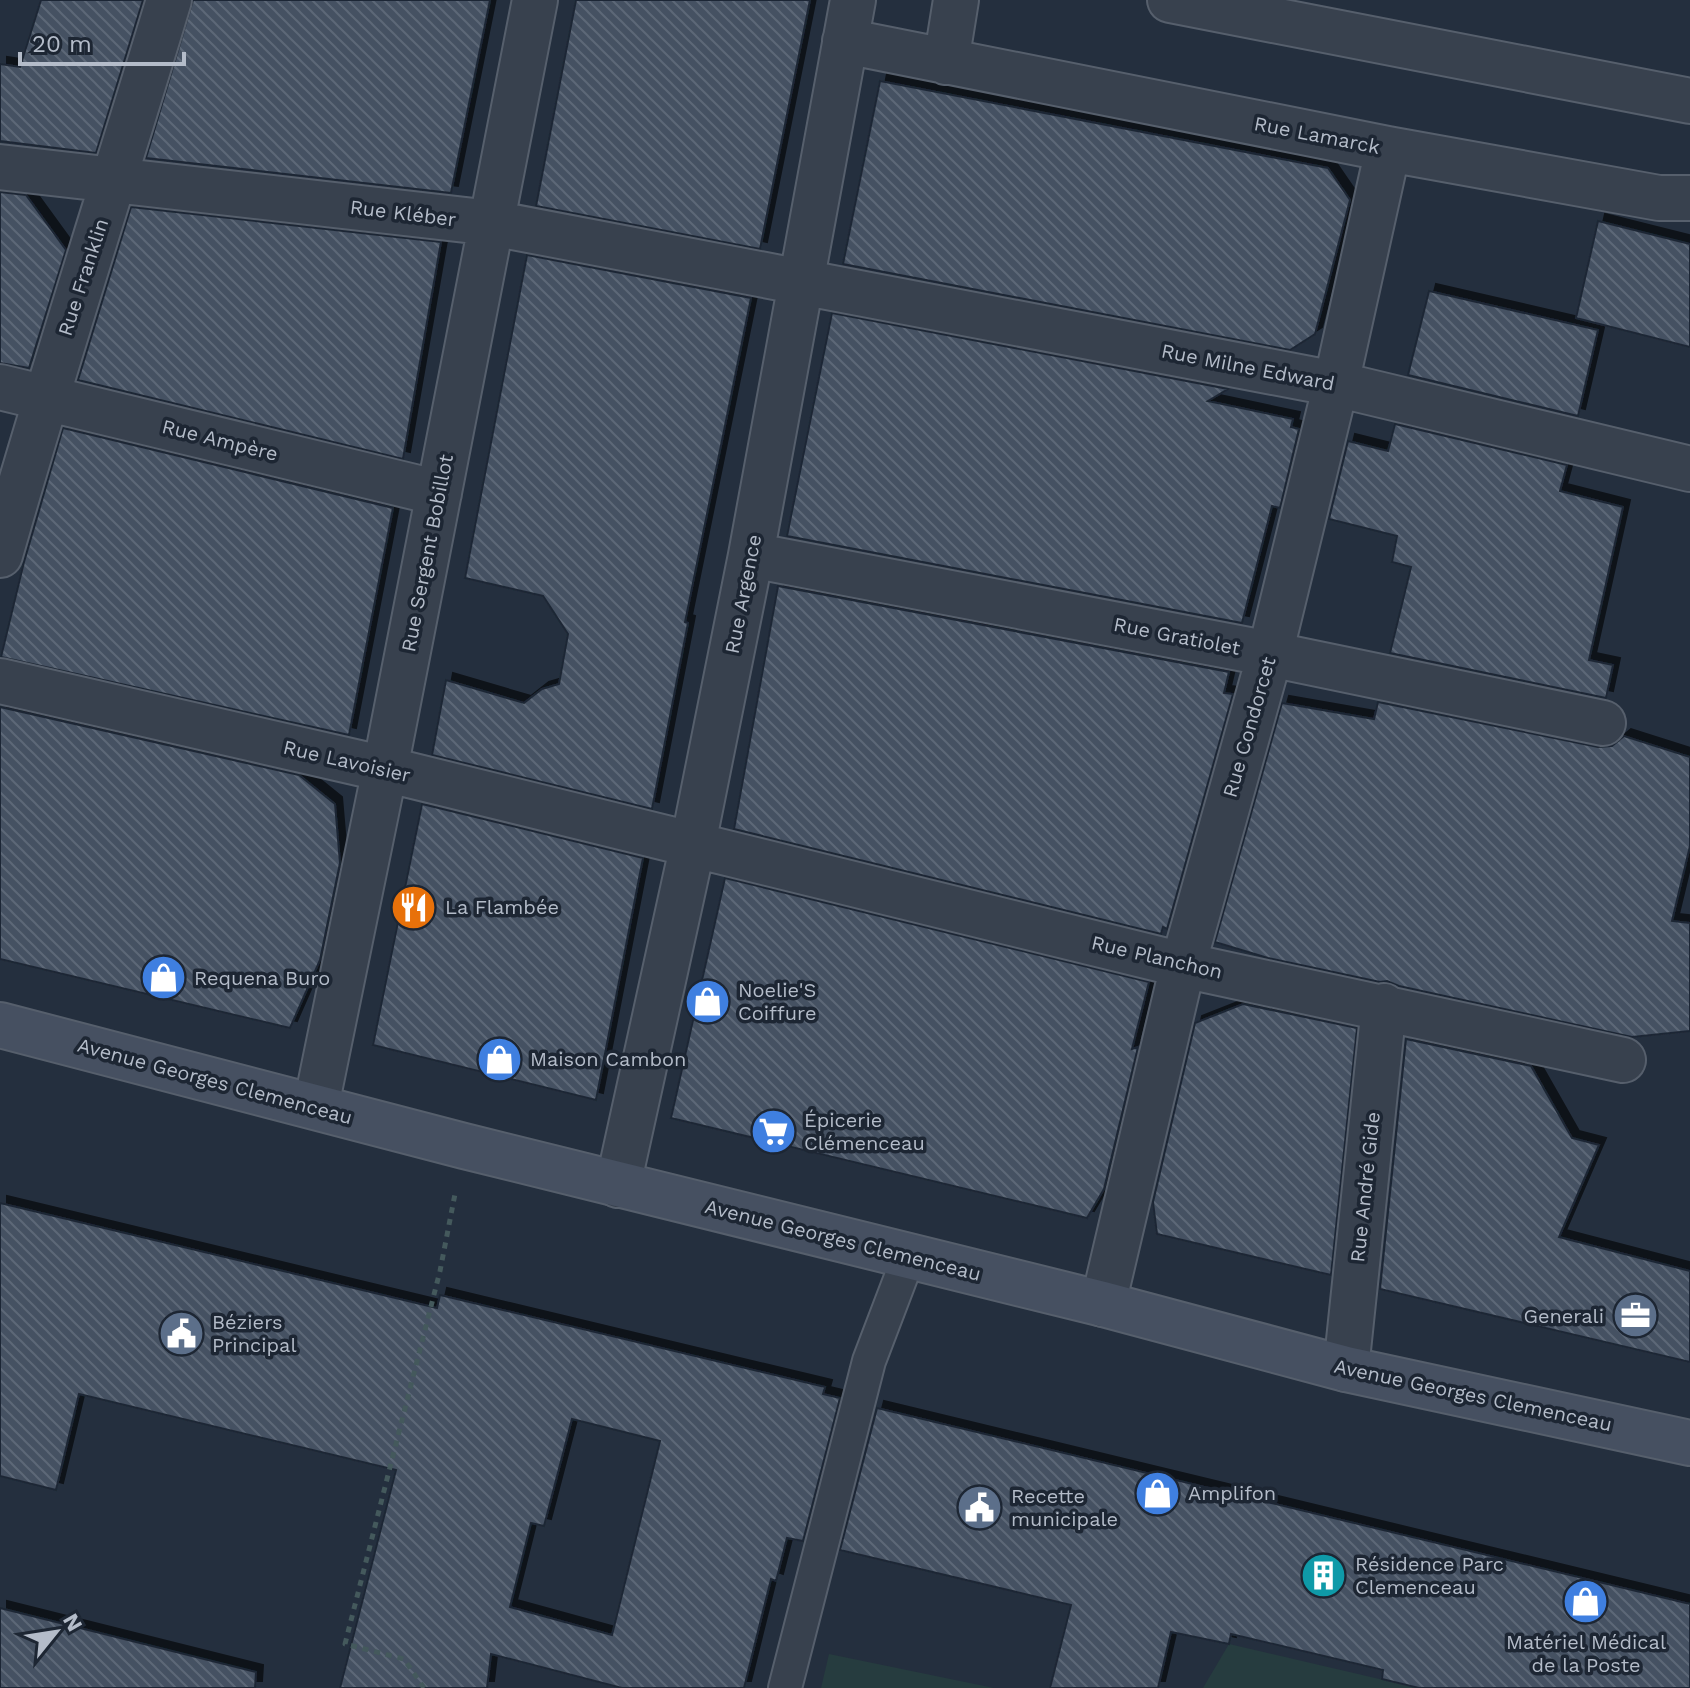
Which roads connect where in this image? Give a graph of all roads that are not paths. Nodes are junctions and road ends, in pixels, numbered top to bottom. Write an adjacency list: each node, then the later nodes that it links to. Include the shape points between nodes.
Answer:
1 (169, 0): 10 (street, Rue Franklin)
2 (535, 0): 12 (street, Rue Sergent Bobillot)
3 (956, 0): 6 (street)
4 (1170, 0): 7 (street)
5 (849, 21): 6 (street, Rue Lamarck); 13 (street, Rue Argence)
6 (946, 62): 8 (street, Rue Lamarck)
7 (1690, 101)
8 (1388, 149): 11 (street, Rue Lamarck, via 1659,198); 14 (street, Rue Condorcet)
9 (0, 167): 10 (street, Rue Kléber)
10 (115, 180): 12 (street, Rue Kléber); 16 (street, Rue Franklin)
11 (1690, 198)
12 (492, 223): 13 (street, Rue Kléber); 18 (street, Rue Sergent Bobillot)
13 (803, 282): 14 (street, Rue Milne Edward); 20 (street, Rue Argence)
14 (1336, 384): 17 (street, Rue Milne Edward); 21 (street, Rue Condorcet)
15 (0, 387): 16 (street, Rue Ampère)
16 (45, 397): 18 (street, Rue Ampère); 19 (street, Rue Franklin)
17 (1690, 469)
18 (439, 493): 24 (street, Rue Sergent Bobillot)
19 (0, 555)
20 (751, 555): 21 (street, Rue Gratiolet); 25 (street, Rue Argence)
21 (1270, 654): 23 (street, Rue Gratiolet); 26 (street, Rue Condorcet)
22 (0, 681): 24 (street, Rue Lavoisier)
23 (1603, 723)
24 (385, 769): 25 (street, Rue Lavoisier); 30 (street, Rue Sergent Bobillot)
25 (693, 844): 26 (street, Rue Planchon); 31 (street, Rue Argence)
26 (1183, 965): 27 (street, Rue Planchon); 33 (street, Rue Condorcet)
27 (1384, 1006): 29 (street, Rue Planchon); 34 (street, Rue André Gide)
28 (0, 1025): 30 (main road, Avenue Georges Clemenceau)
29 (1623, 1060)
30 (316, 1106): 31 (main road, Avenue Georges Clemenceau)
31 (618, 1185): 32 (main road, Avenue Georges Clemenceau)
32 (909, 1256): 33 (main road, Avenue Georges Clemenceau); 36 (lane, via 869,1361)
33 (1103, 1304): 34 (main road, Avenue Georges Clemenceau)
34 (1346, 1369): 35 (main road, Avenue Georges Clemenceau)
35 (1690, 1443)
36 (785, 1688)

